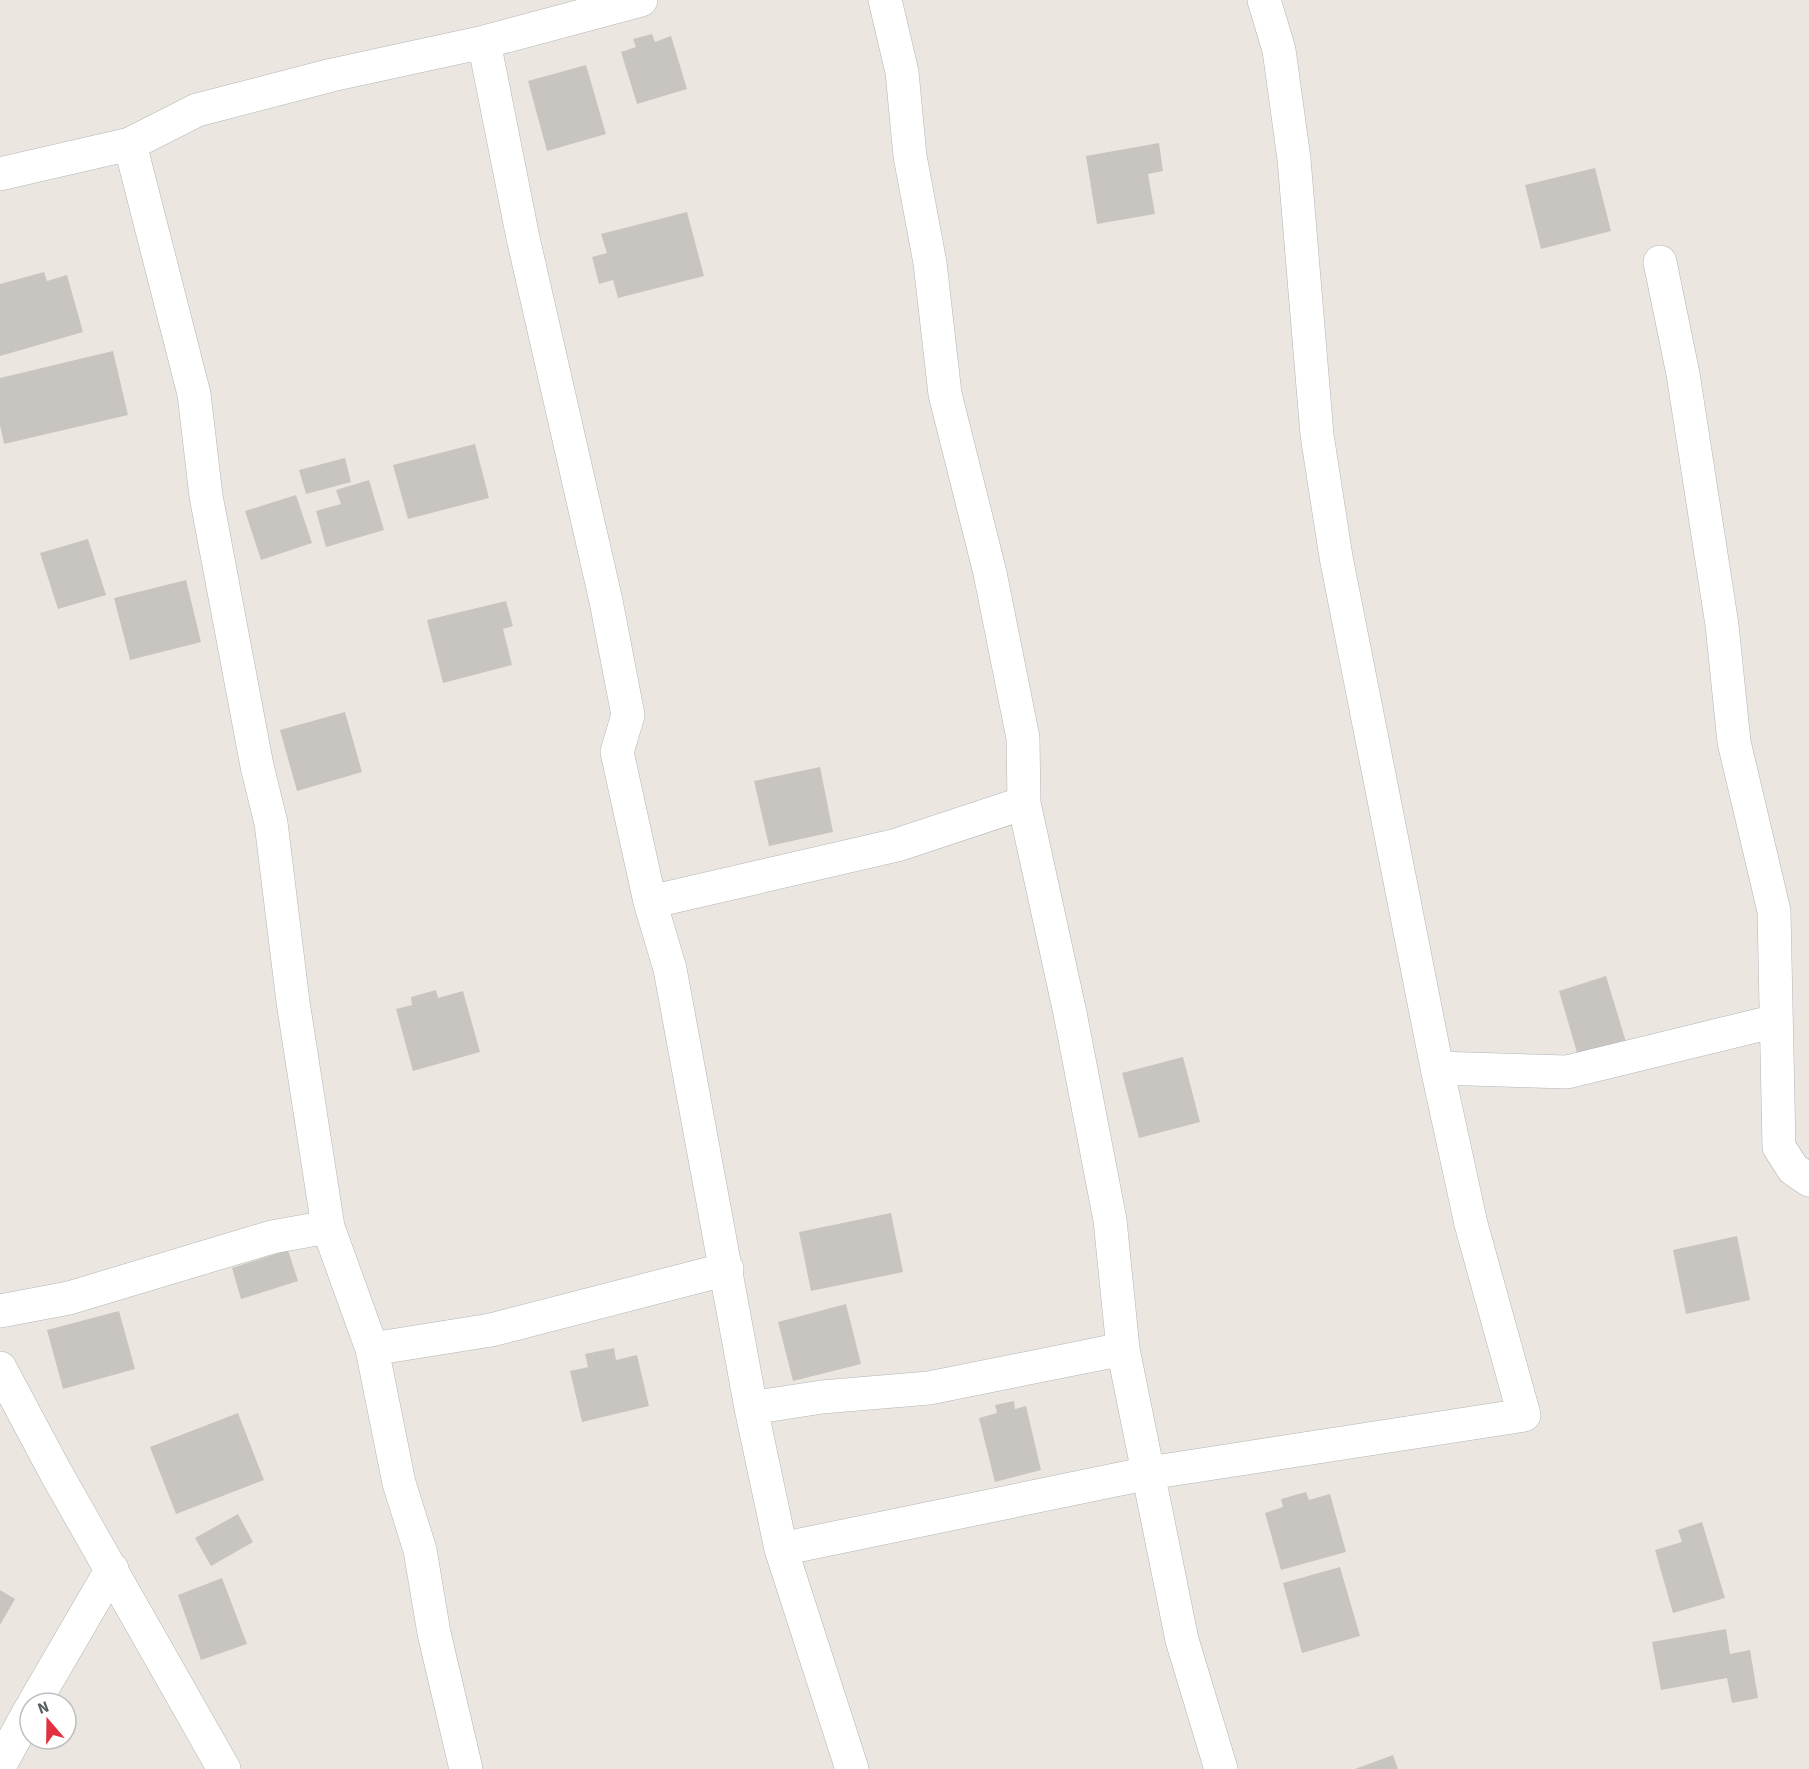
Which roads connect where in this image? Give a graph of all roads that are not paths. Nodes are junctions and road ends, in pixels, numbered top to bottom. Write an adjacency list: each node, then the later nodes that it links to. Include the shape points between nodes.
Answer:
1 (642, 0): 4 (street)
2 (885, 0): 8 (street, via 902,72 910,156 930,263 945,394 990,573 1023,738)
3 (1264, 0): 11 (street, via 1279,50 1294,159 1317,435 1336,557)
4 (484, 42): 5 (street, via 197,110); 9 (street, via 523,238 606,601 628,715 617,752)
5 (130, 144): 6 (street); 13 (street, via 194,394 206,496 271,823 290,980)
6 (0, 174)
7 (1660, 262): 10 (street, via 1683,374 1718,602 1734,742 1774,911)
8 (1024, 803): 9 (street, via 897,845); 17 (street, via 1071,1013 1110,1221)
9 (650, 902): 14 (street, via 670,969)
10 (1776, 1021): 11 (street, via 1568,1072); 12 (street, via 1779,1147 1793,1169)
11 (1437, 1068): 20 (street, via 1471,1224 1524,1415)
12 (1809, 1180)
13 (328, 1227): 15 (street, via 272,1238 69,1298); 16 (street)
14 (727, 1269): 16 (street, via 491,1330); 19 (street)
15 (0, 1311)
16 (372, 1349): 27 (street)
17 (1123, 1349): 19 (street, via 929,1389 822,1397); 20 (street)
18 (0, 1368): 22 (street)
19 (751, 1408): 21 (street)
20 (1149, 1473): 21 (street); 29 (street, via 1182,1640)
21 (781, 1549): 28 (street)
22 (112, 1569): 23 (street); 26 (street)
23 (41, 1691)
24 (18, 1732): 25 (street)
25 (0, 1765)
26 (224, 1769)
27 (466, 1769)
28 (852, 1769)
29 (1221, 1769)

